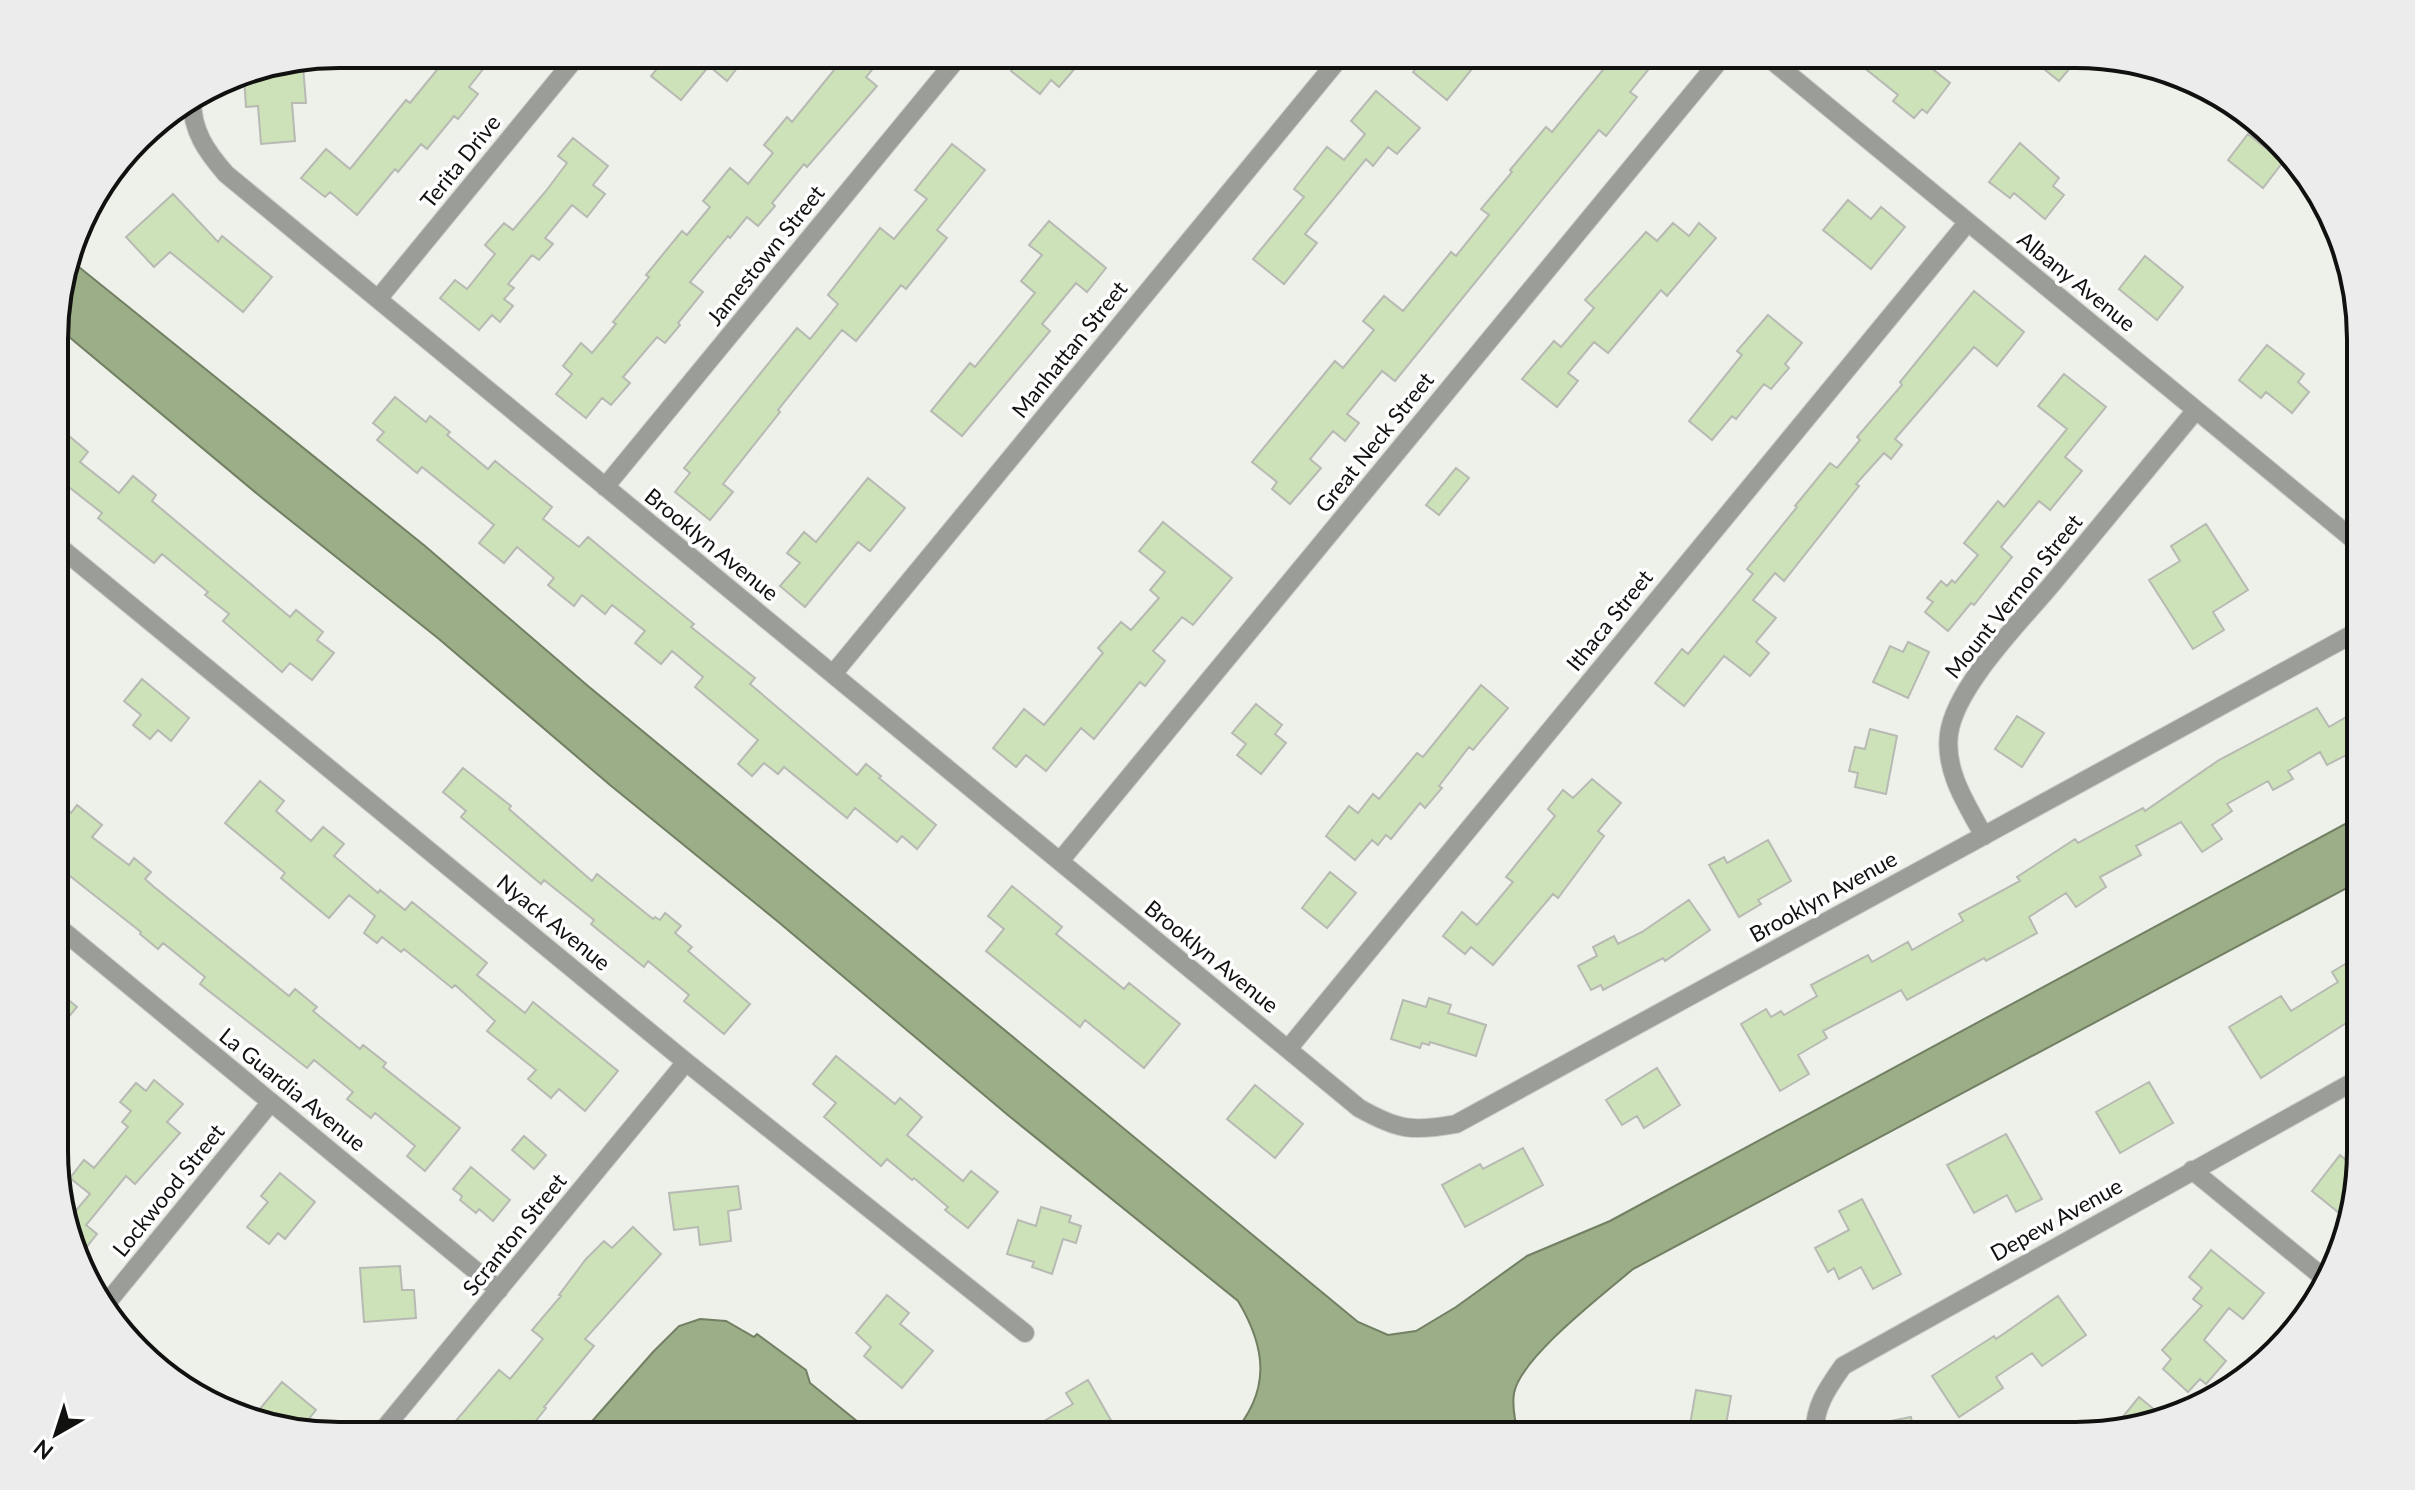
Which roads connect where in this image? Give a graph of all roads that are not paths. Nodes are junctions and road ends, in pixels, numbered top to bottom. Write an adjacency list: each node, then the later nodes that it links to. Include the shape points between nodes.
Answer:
1 (568, 68): 8 (street, Terita Drive)
2 (949, 68): 10 (street, Jamestown Street)
3 (1331, 68): 14 (street, Manhattan Street)
4 (1713, 68): 16 (street, Great Neck Street)
5 (1781, 68): 7 (street, Albany Avenue)
6 (192, 112): 8 (street, Brooklyn Avenue, via 204,148 226,174)
7 (1968, 222): 9 (street, Albany Avenue); 18 (street, Ithaca Street)
8 (378, 299): 10 (street, Brooklyn Avenue)
9 (2196, 410): 11 (street, Albany Avenue); 15 (street, Mount Vernon Street, via 1958,702 1949,735 1951,769)
10 (605, 487): 14 (street, Brooklyn Avenue)
11 (2346, 533)
12 (68, 554): 19 (street, Nyack Avenue)
13 (2346, 638): 15 (street, Brooklyn Avenue)
14 (833, 674): 16 (street, Brooklyn Avenue)
15 (1984, 836): 18 (street, Brooklyn Avenue, via 1456,1124 1423,1130 1389,1125 1359,1108)
16 (1060, 861): 18 (street, Brooklyn Avenue)
17 (68, 935): 21 (street, La Guardia Avenue)
18 (1288, 1049)
19 (686, 1062): 24 (street, Scranton Street); 26 (street, Nyack Avenue)
20 (2346, 1086): 22 (street, Depew Avenue)
21 (271, 1102): 24 (street, La Guardia Avenue); 25 (street, Lockwood Street)
22 (2192, 1170): 23 (street); 27 (street, Depew Avenue, via 1843,1366 1823,1394)
23 (2318, 1273)
24 (499, 1290): 28 (street, Scranton Street)
25 (111, 1298)
26 (1025, 1333)
27 (1816, 1421)
28 (390, 1422)

